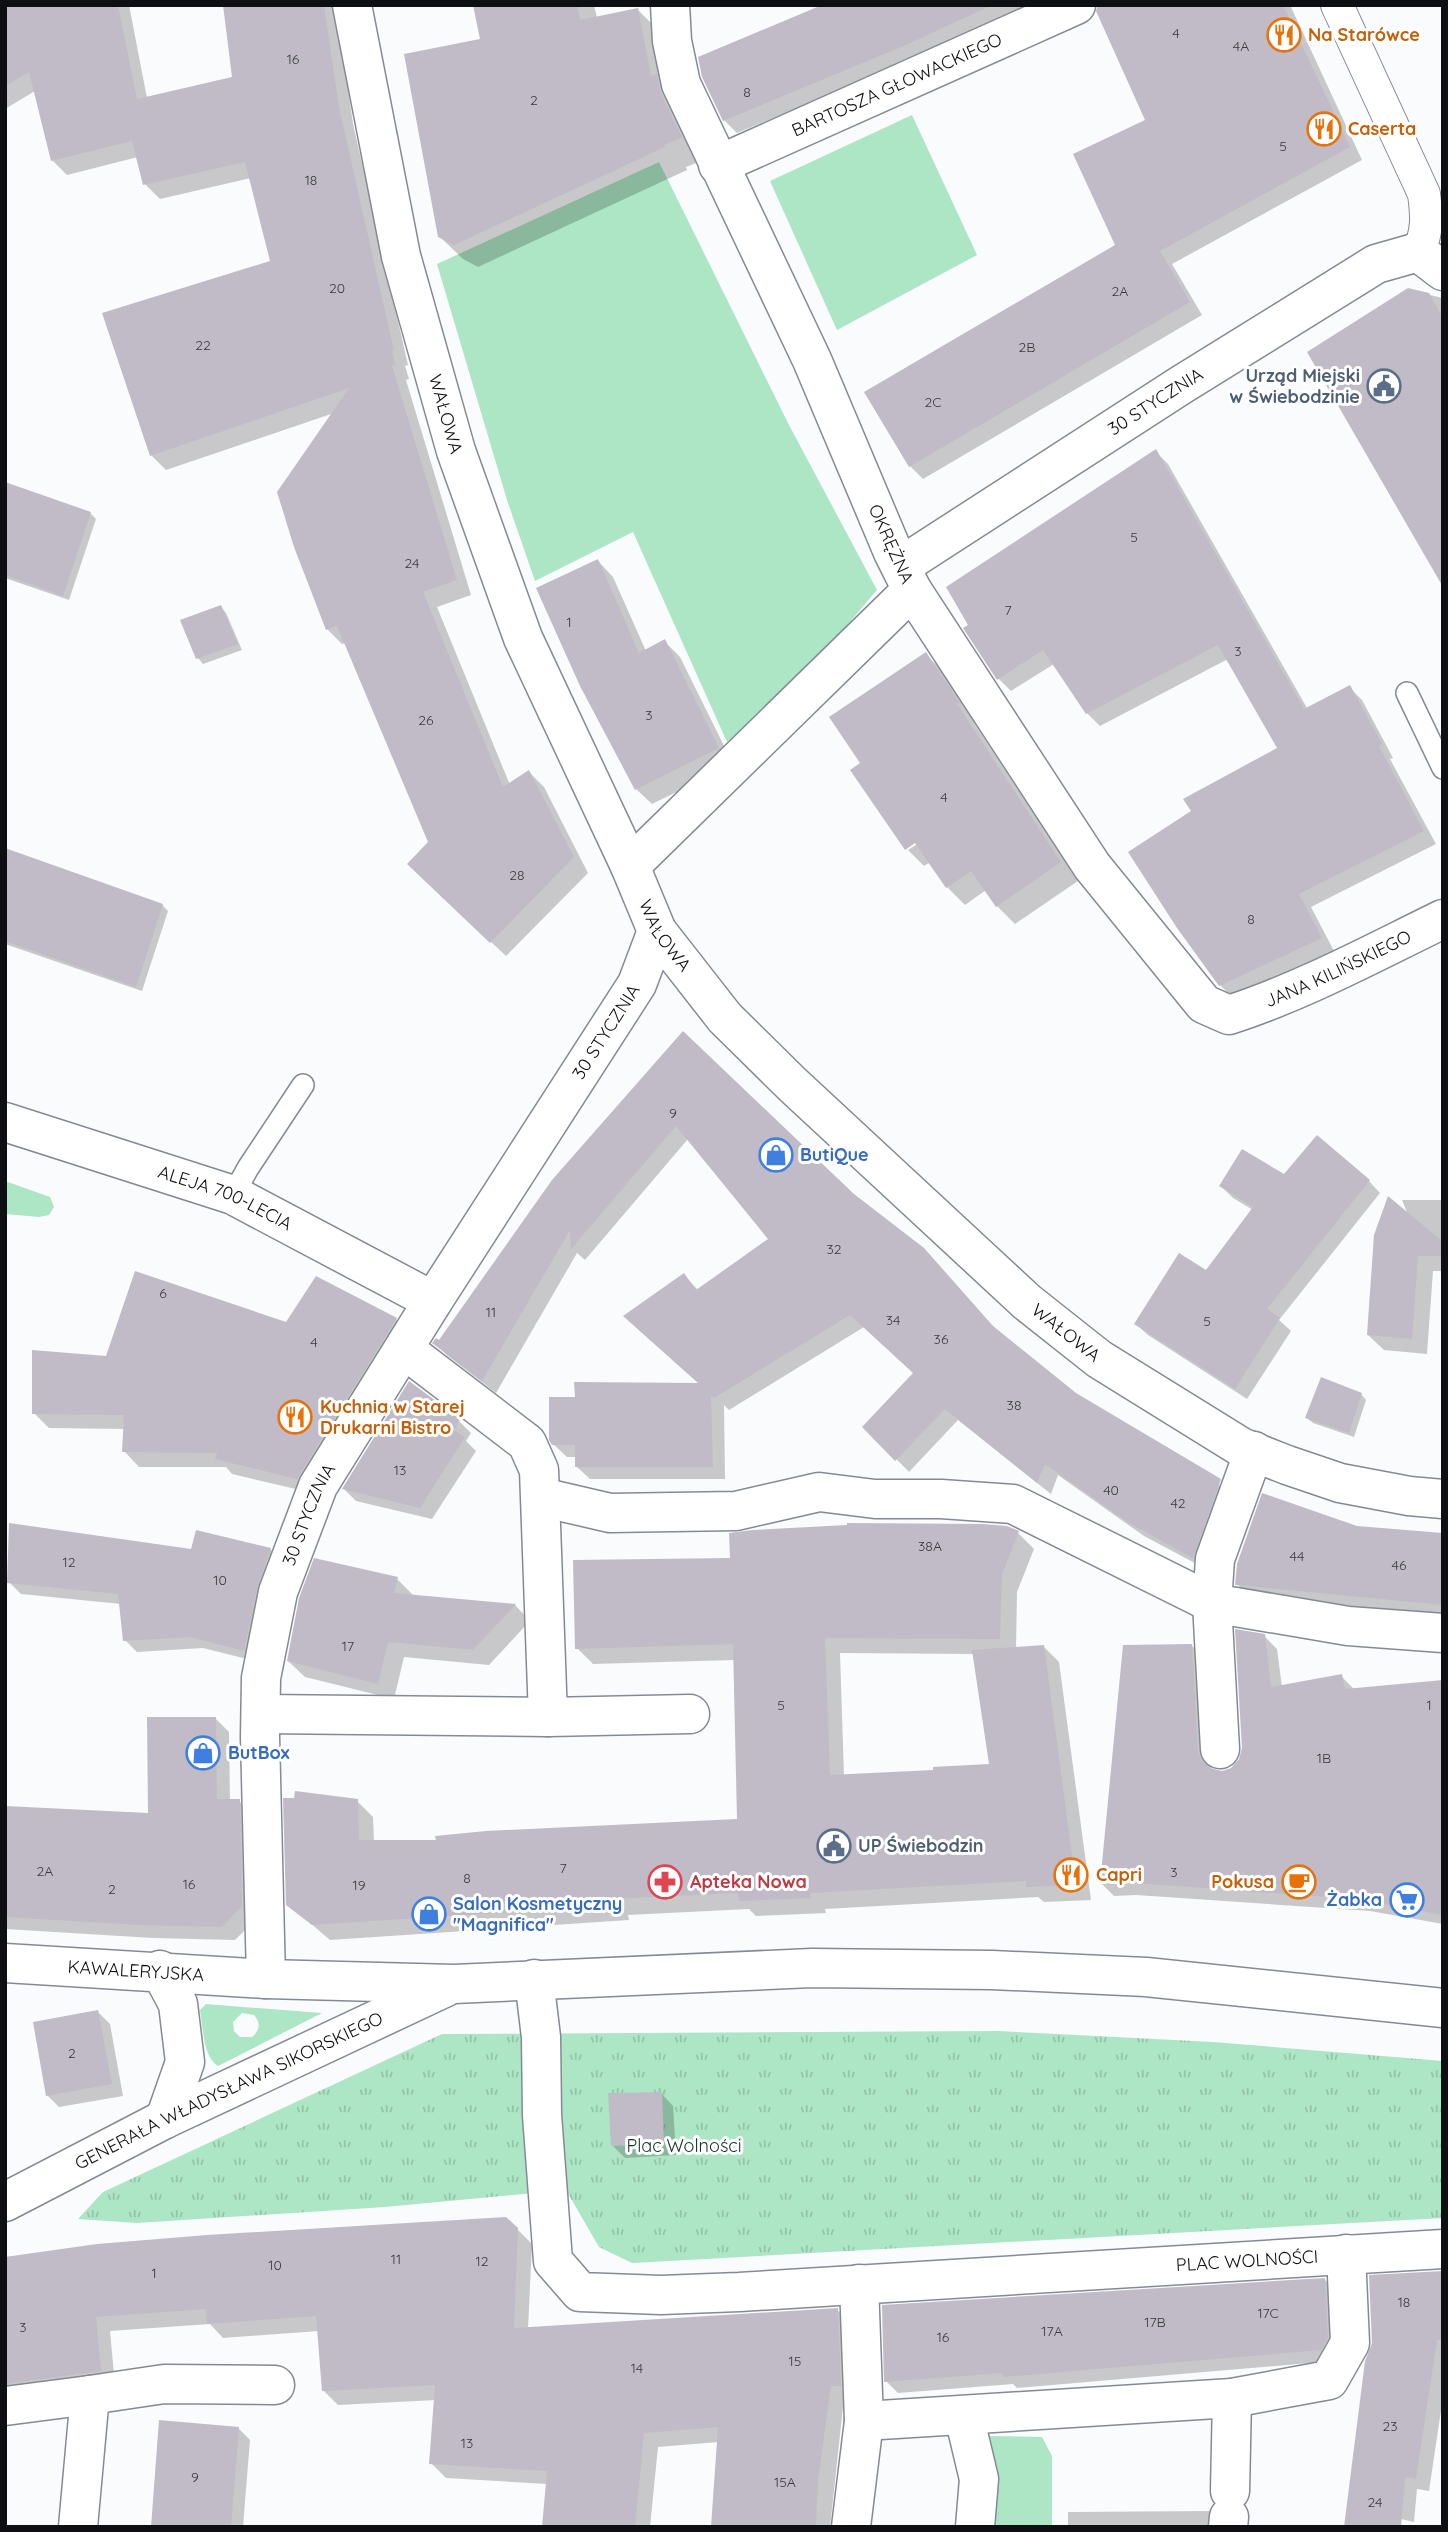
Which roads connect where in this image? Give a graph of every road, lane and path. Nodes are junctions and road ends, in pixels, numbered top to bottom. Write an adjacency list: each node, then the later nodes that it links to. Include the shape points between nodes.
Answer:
1 (352, 5): 10 (street, WAŁOWA, via 401,256 456,451 523,638)
2 (670, 5): 5 (street, OKRĘŻNA, via 681,85)
3 (1076, 5): 5 (street, BARTOSZA GŁOWACKIEGO)
4 (1338, 5): 6 (street, via 1424,194)
5 (718, 165): 7 (street, OKRĘŻNA, via 812,360)
6 (1430, 261): 7 (street, 30 STYCZNIA, via 1376,264 1181,385)
7 (902, 569): 10 (street, 30 STYCZNIA); 13 (street, OKRĘŻNA, via 1092,866 1204,1004)
8 (1407, 693): 9 (lane)
9 (1443, 768)
10 (630, 866): 12 (street, WAŁOWA)
11 (1443, 919): 13 (street, JANA KILIŃSKIEGO)
12 (657, 931): 17 (street, 30 STYCZNIA, via 637,984); 19 (street, WAŁOWA, via 725,1018 1027,1302 1099,1359)
13 (1229, 1015)
14 (303, 1085): 16 (lane)
15 (5, 1122): 16 (street, ALEJA 700-LECIA)
16 (233, 1195): 17 (street, ALEJA 700-LECIA)
17 (433, 1301): 18 (street, 30 STYCZNIA)
18 (404, 1349): 20 (street, via 527,1443 538,1471); 24 (street, 30 STYCZNIA, via 312,1501 278,1592 261,1678)
19 (1254, 1451): 21 (street, WAŁOWA, via 1340,1483); 22 (street, via 1215,1559)
20 (541, 1497): 22 (street, via 610,1513 736,1511 819,1492 875,1499 1013,1504); 26 (street)
21 (1443, 1499)
22 (1212, 1603): 23 (street, via 1348,1626); 27 (street)
23 (1443, 1633)
24 (261, 1714): 26 (street); 30 (street, 30 STYCZNIA)
25 (690, 1714): 26 (street)
26 (548, 1717)
27 (1220, 1749)
28 (5, 1963): 29 (street, KAWALERYJSKA)
29 (160, 1970): 30 (street, KAWALERYJSKA); 34 (street, via 178,2004 185,2062)
30 (266, 1979): 32 (street)
31 (534, 1979): 32 (street); 33 (street, via 812,1968 992,1970 1146,1977); 38 (street, PLAC WOLNOŚCI, via 553,2261 580,2292 661,2295)
32 (454, 1983): 34 (street, GENERAŁA WŁADYSŁAWA SIKORSKIEGO)
33 (1443, 2008)
34 (164, 2119): 35 (street, GENERAŁA WŁADYSŁAWA SIKORSKIEGO)
35 (5, 2203)
36 (1443, 2249): 37 (street, PLAC WOLNOŚCI)
37 (1346, 2254): 38 (street, PLAC WOLNOŚCI); 41 (street, via 1350,2343 1329,2380)
38 (859, 2284): 44 (street)
39 (275, 2385): 40 (street, via 164,2384)
40 (90, 2395): 42 (street); 46 (street)
41 (1232, 2398): 43 (street); 45 (street)
42 (5, 2406)
43 (964, 2416): 44 (street); 48 (street, via 979,2479)
44 (864, 2421): 47 (street)
45 (1229, 2512)
46 (78, 2527)
47 (851, 2527)
48 (975, 2527)

